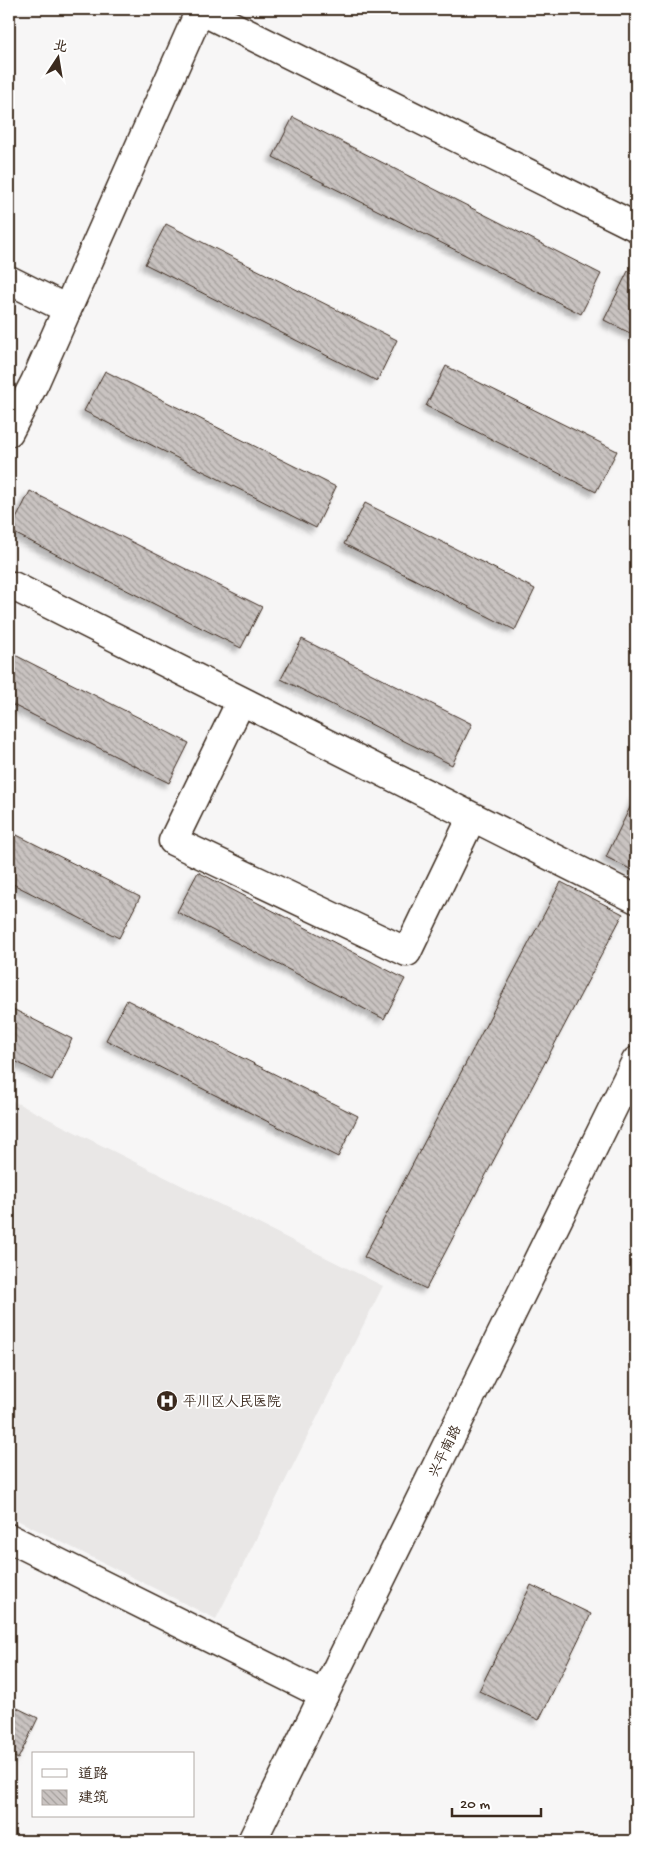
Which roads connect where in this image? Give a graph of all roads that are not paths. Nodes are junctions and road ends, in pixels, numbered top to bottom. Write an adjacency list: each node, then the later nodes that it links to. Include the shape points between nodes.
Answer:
1 (199, 9): 2 (street); 4 (street)
2 (636, 227)
3 (9, 280): 4 (street)
4 (67, 309): 5 (street)
5 (16, 399): 6 (street)
6 (9, 432)
7 (13, 586): 8 (street)
8 (241, 701): 9 (street); 9 (street, via 174,841 407,952)
9 (472, 817): 10 (street)
10 (636, 899)
11 (636, 1062): 13 (street, 兴平南路)
12 (9, 1538): 13 (street)
13 (324, 1695): 14 (street, 兴平南路)
14 (252, 1841)

